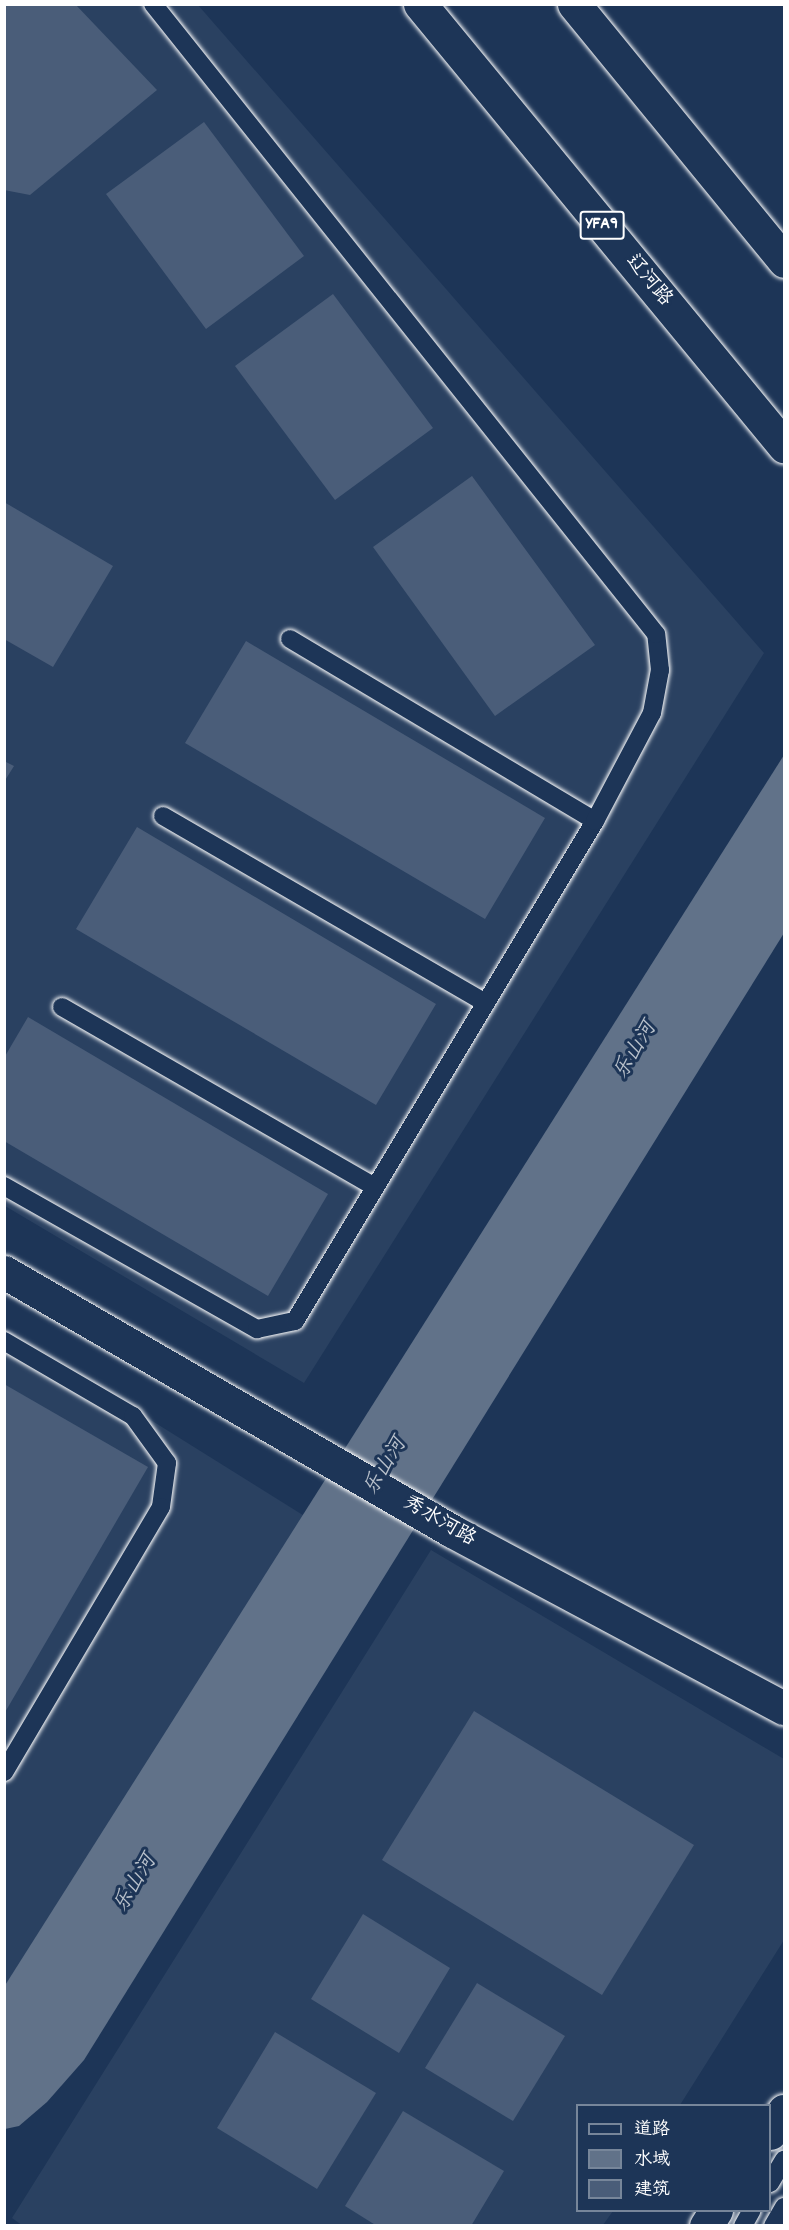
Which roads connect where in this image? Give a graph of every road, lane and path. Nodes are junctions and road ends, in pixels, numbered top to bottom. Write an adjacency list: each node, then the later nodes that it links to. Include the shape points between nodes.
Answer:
1 (153, 4): 8 (lane, via 656,634 660,670 652,713)
2 (420, 4): 5 (main road, 辽河路 / YFA9)
3 (574, 4): 4 (main road)
4 (784, 261)
5 (784, 446)
6 (290, 639): 8 (lane)
7 (163, 816): 9 (lane)
8 (595, 821): 9 (lane)
9 (486, 1003): 12 (lane)
10 (62, 1007): 12 (lane)
11 (4, 1186): 12 (lane, via 257,1329 296,1321)
12 (375, 1187)
13 (4, 1272): 15 (main road, 秀水河路, via 321,1451 452,1531)
14 (4, 1341): 16 (lane, via 133,1416 167,1463 161,1507)
15 (784, 1708)
16 (4, 1772)
17 (784, 2111): 18 (main road)
18 (771, 2131)
19 (784, 2160): 20 (lane)
20 (771, 2181)
21 (784, 2207): 26 (lane)
22 (715, 2212): 24 (main road)
23 (751, 2212): 25 (lane)
24 (706, 2226)
25 (743, 2226)
26 (773, 2226)

